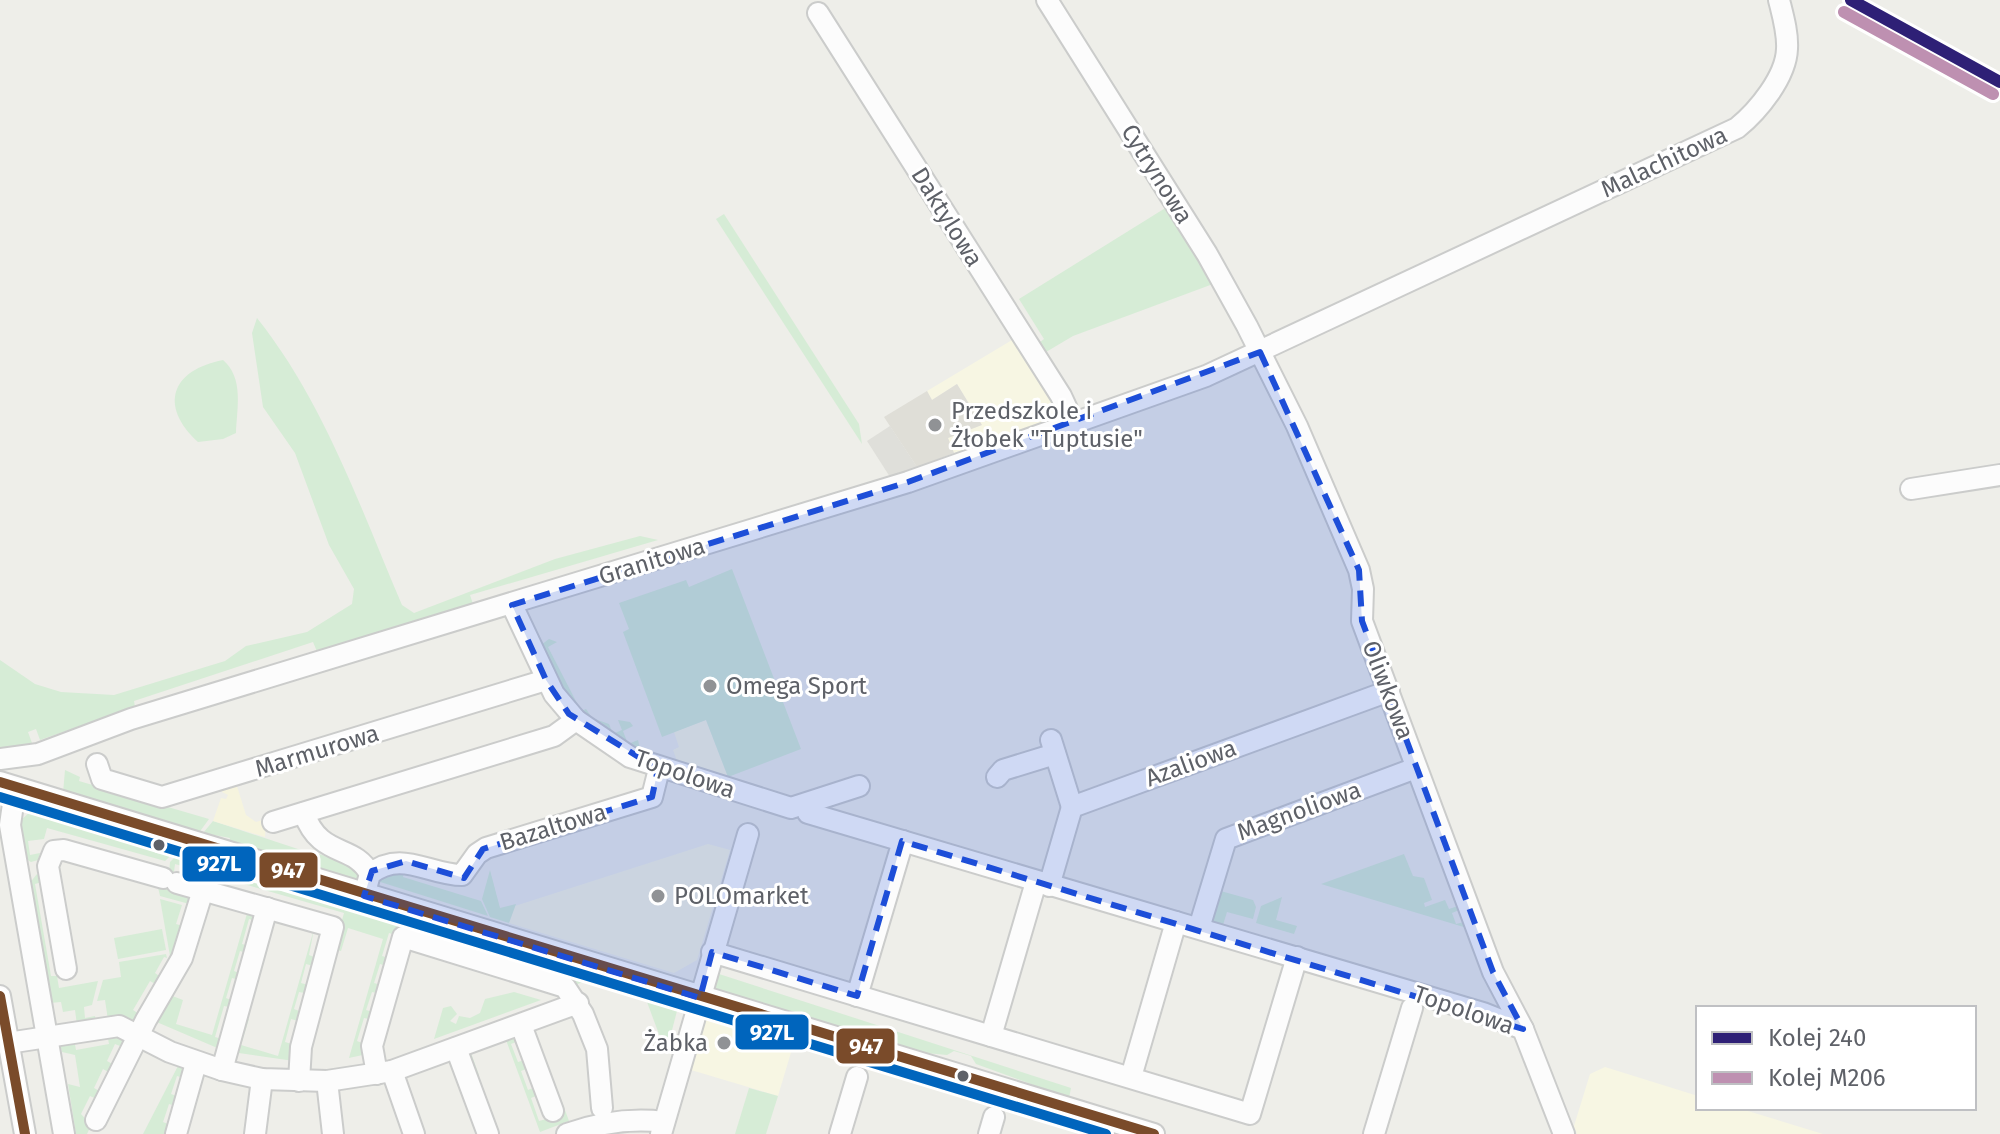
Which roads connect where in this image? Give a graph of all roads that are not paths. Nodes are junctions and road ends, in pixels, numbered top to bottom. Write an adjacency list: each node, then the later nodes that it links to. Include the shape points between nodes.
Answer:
1 (1047, 0): 4 (street, Cytrynowa, via 1207,254)
2 (1779, 0): 4 (street, Malachitowa, via 1787,57 1745,121 1716,140)
3 (818, 13): 5 (street, Daktylowa)
4 (1260, 352): 5 (street, Granitowa); 10 (street, Oliwkowa, via 1359,570 1362,621)
5 (1074, 424): 8 (street, Granitowa, via 908,482)
6 (2000, 475): 7 (street)
7 (1911, 489)
8 (512, 605): 9 (street, Topolowa); 12 (street, Granitowa, via 131,719)
9 (546, 680): 11 (street, Topolowa); 14 (street, Marmurowa, via 162,797 102,779)
10 (1389, 691): 15 (street, Oliwkowa); 20 (street, Azaliowa)
11 (576, 720): 16 (street, Topolowa, via 630,757); 22 (street, via 554,736)
12 (38, 754): 13 (street, Granitowa); 19 (street)
13 (0, 759)
14 (97, 764)
15 (1416, 768): 34 (street, Magnoliowa, via 1226,839); 44 (street, Oliwkowa, via 1493,972)
16 (659, 769): 21 (street, Topolowa); 28 (street, Bazaltowa, via 652,797 486,848 462,875 406,861)
17 (997, 777): 20 (street, via 1053,747)
18 (859, 786): 21 (street)
19 (10, 789): 26 (street); 31 (street)
20 (1072, 807): 29 (street)
21 (799, 810): 25 (street, Topolowa)
22 (304, 813): 23 (street); 28 (street, via 318,839 350,855)
23 (273, 822)
24 (748, 834): 35 (street)
25 (903, 841): 29 (street, Topolowa); 39 (street)
26 (17, 863): 27 (street); 47 (street)
27 (48, 866): 30 (street, via 50,854 59,849); 37 (street)
28 (370, 874): 31 (street)
29 (1042, 884): 33 (street, Topolowa); 46 (street)
30 (203, 890): 32 (street); 45 (street, via 182,958)
31 (364, 896): 40 (street)
32 (267, 908): 51 (street); 56 (street, via 333,927 301,1047)
33 (1176, 922): 34 (street, Topolowa); 54 (street)
34 (1199, 928): 36 (street, Topolowa)
35 (712, 952): 39 (street); 40 (street)
36 (1297, 957): 44 (street, Topolowa); 54 (street, via 1250,1114)
37 (66, 969)
38 (0, 996): 48 (street)
39 (857, 996): 46 (street)
40 (700, 998): 61 (street); 71 (street)
41 (578, 1003): 43 (street); 52 (street, via 556,982 403,937 372,1046); 58 (street, via 597,1049)
42 (1412, 1008): 72 (street, Topolowa)
43 (521, 1025): 49 (street); 59 (street)
44 (1523, 1029): 73 (street, Topolowa)
45 (138, 1035): 47 (street, via 108,1026); 50 (street); 60 (street)
46 (991, 1036): 54 (street)
47 (47, 1037): 48 (street); 63 (street)
48 (8, 1043): 62 (street)
49 (456, 1048): 52 (street); 68 (street)
50 (196, 1063): 51 (street); 64 (street)
51 (222, 1070): 55 (street)
52 (385, 1072): 57 (street); 67 (street)
53 (857, 1077): 70 (street)
54 (1131, 1077)
55 (262, 1079): 56 (street); 65 (street)
56 (299, 1081): 57 (street)
57 (327, 1081): 66 (street)
58 (602, 1108)
59 (553, 1111)
60 (96, 1120)
61 (663, 1128): 69 (street, via 630,1121)
62 (25, 1134)
63 (64, 1134)
64 (176, 1134)
65 (255, 1134)
66 (333, 1134)
67 (414, 1134)
68 (488, 1134)
69 (567, 1134)
70 (840, 1134)
71 (1154, 1134)
72 (1374, 1134)
73 (1564, 1134)

